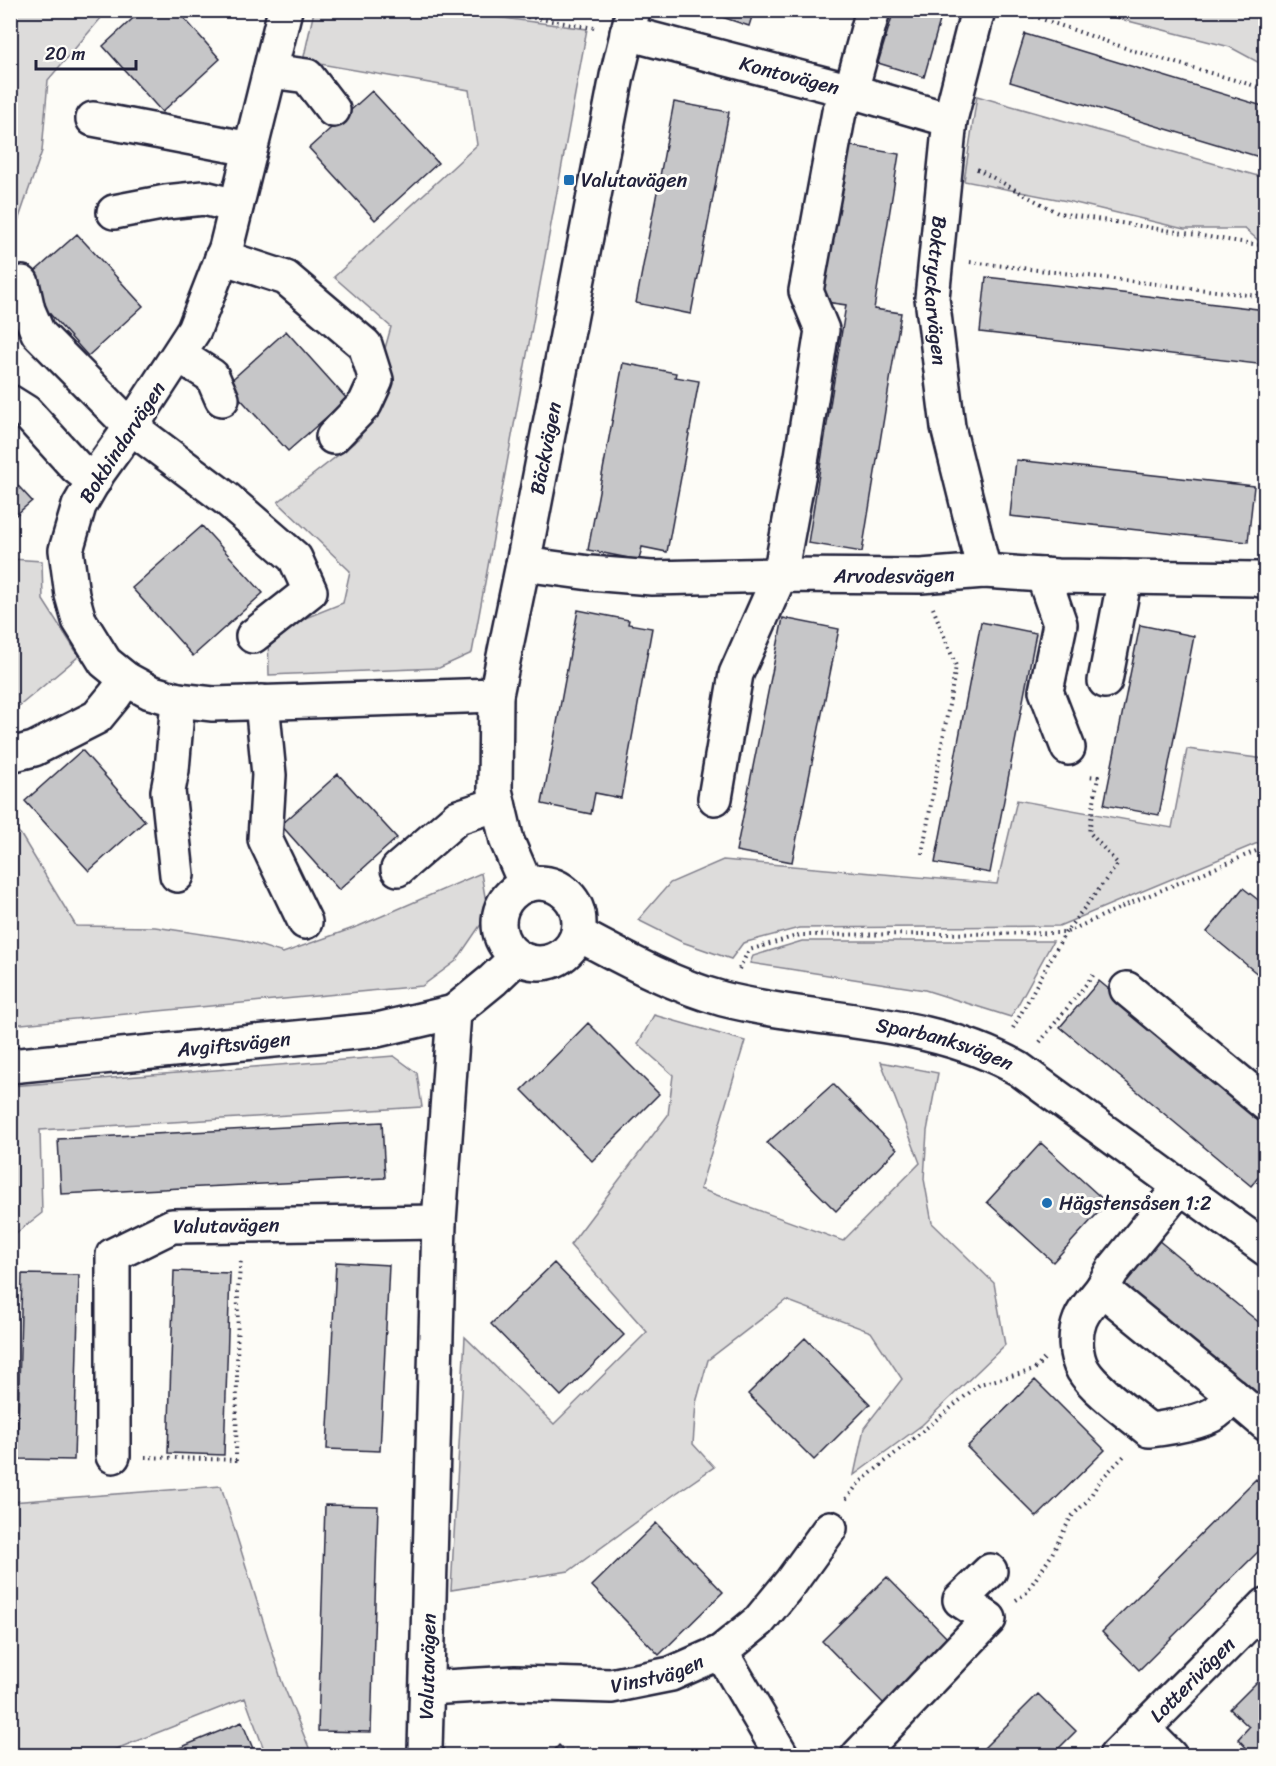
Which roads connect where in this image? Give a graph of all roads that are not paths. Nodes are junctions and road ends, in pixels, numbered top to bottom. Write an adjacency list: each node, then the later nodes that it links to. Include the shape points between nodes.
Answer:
1 (285, 10): 5 (street, Bokbindarvägen)
2 (873, 10): 6 (street)
3 (978, 10): 9 (street, Boktryckarvägen)
4 (630, 22): 6 (street, Kontovägen); 21 (street, Bäckvägen)
5 (270, 71): 7 (street, via 307,76); 10 (street, Bokbindarvägen)
6 (851, 91): 9 (street, Kontovägen); 24 (street, via 839,112 806,291 822,330)
7 (333, 110)
8 (93, 119): 10 (street)
9 (950, 120): 22 (street, Boktryckarvägen, via 932,298 948,427)
10 (250, 148): 11 (street, Bokbindarvägen)
11 (236, 206): 12 (street, via 204,198); 13 (street, Bokbindarvägen)
12 (114, 212)
13 (222, 257): 15 (street, Bokbindarvägen, via 194,330); 19 (street, via 286,278 365,345 376,380 364,404)
14 (22, 283): 18 (street, via 38,333)
15 (178, 355): 16 (street, via 212,376); 18 (street, Bokbindarvägen)
16 (222, 399)
17 (10, 402): 20 (street, via 26,412)
18 (131, 427): 20 (street, Bokbindarvägen); 27 (street, via 228,500 295,558 310,591)
19 (333, 437)
20 (94, 481): 28 (street, Bokbindarvägen, via 79,506 66,550 72,595 79,620 105,662)
21 (523, 564): 24 (street, Arvodesvägen, via 652,578); 30 (street, Bäckvägen)
22 (984, 571): 23 (street, Arvodesvägen); 24 (street, Arvodesvägen, via 921,576)
23 (1043, 575): 25 (street, Arvodesvägen); 33 (street, via 1060,624 1046,691)
24 (780, 576): 35 (street, via 736,674)
25 (1125, 578): 26 (street, Arvodesvägen); 29 (street)
26 (1266, 581)
27 (253, 636)
28 (126, 679): 31 (street, Bokbindarvägen, via 150,692); 34 (street, via 97,717 34,749)
29 (1105, 681)
30 (496, 695): 32 (street, Bokbindarvägen); 36 (street, Bäckvägen)
31 (178, 700): 32 (street, Bokbindarvägen, via 213,704); 38 (street, via 168,791)
32 (262, 702): 40 (street, via 269,775 265,840)
33 (1068, 748)
34 (10, 755)
35 (715, 798)
36 (498, 804): 37 (street, via 458,817); 39 (street, Bäckvägen, via 507,841)
37 (398, 869)
38 (177, 875)
39 (526, 885): 41 (street, via 550,884 571,898 580,921); 42 (street, via 506,901 499,919 501,937)
40 (305, 922)
41 (578, 934): 42 (street, via 565,955 554,961 528,963); 47 (street, Sparbanksvägen, via 654,974 723,999 956,1041 1008,1062)
42 (517, 957): 44 (street)
43 (1128, 989): 46 (street)
44 (454, 1012): 45 (street, Avgiftsvägen, via 376,1030); 48 (street, Valutavägen)
45 (10, 1066)
46 (1266, 1104)
47 (1180, 1187): 49 (street, Sparbanksvägen); 50 (street)
48 (439, 1222): 53 (street, Valutavägen, via 172,1226 113,1255); 58 (street, Valutavägen)
49 (1263, 1243)
50 (1102, 1289): 51 (street); 51 (street, via 1080,1319 1076,1351 1084,1371 1097,1386 1149,1430 1171,1428 1218,1412)
51 (1232, 1395): 52 (street)
52 (1266, 1424)
53 (113, 1456)
54 (830, 1528): 57 (street, Vinstvägen, via 759,1621)
55 (990, 1571): 62 (street, via 960,1600 989,1619)
56 (1266, 1605): 59 (street, Lotterivägen)
57 (721, 1652): 58 (street, Vinstvägen, via 671,1674 612,1686 515,1683); 61 (street)
58 (427, 1688): 60 (street, Valutavägen)
59 (1143, 1728): 63 (street, Lotterivägen); 64 (street, Lotterivägen)
60 (420, 1754)
61 (782, 1755)
62 (858, 1755)
63 (1116, 1755)
64 (1170, 1755)

